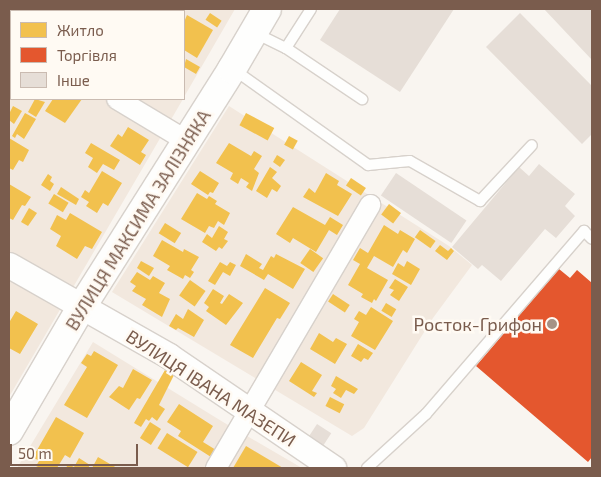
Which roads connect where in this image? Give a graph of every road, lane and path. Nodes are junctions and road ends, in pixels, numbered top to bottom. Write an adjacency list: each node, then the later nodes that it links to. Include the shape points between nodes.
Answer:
1 (267, 9): 3 (main road, ВУЛИЦЯ МАКСИМА ЗАЛІЗНЯКА)
2 (310, 9): 4 (lane)
3 (254, 32): 4 (lane); 5 (main road, ВУЛИЦЯ МАКСИМА ЗАЛІЗНЯКА)
4 (286, 48): 6 (lane)
5 (232, 68): 8 (main road, ВУЛИЦЯ МАКСИМА ЗАЛІЗНЯКА); 9 (lane, via 368,165 410,161 480,201)
6 (362, 99)
7 (119, 100): 8 (street)
8 (187, 141): 13 (main road, ВУЛИЦЯ МАКСИМА ЗАЛІЗНЯКА)
9 (532, 145)
10 (370, 205): 14 (street)
11 (592, 239): 18 (lane, via 584,231 426,414)
12 (9, 265): 13 (street, ВУЛИЦЯ ІВАНА МАЗЕПИ)
13 (81, 308): 14 (street, ВУЛИЦЯ ІВАНА МАЗЕПИ, via 169,356); 15 (main road, ВУЛИЦЯ МАКСИМА ЗАЛІЗНЯКА)
14 (250, 412): 16 (street); 17 (street, ВУЛИЦЯ ІВАНА МАЗЕПИ)
15 (9, 431)
16 (216, 468)
17 (333, 468)
18 (367, 468)

